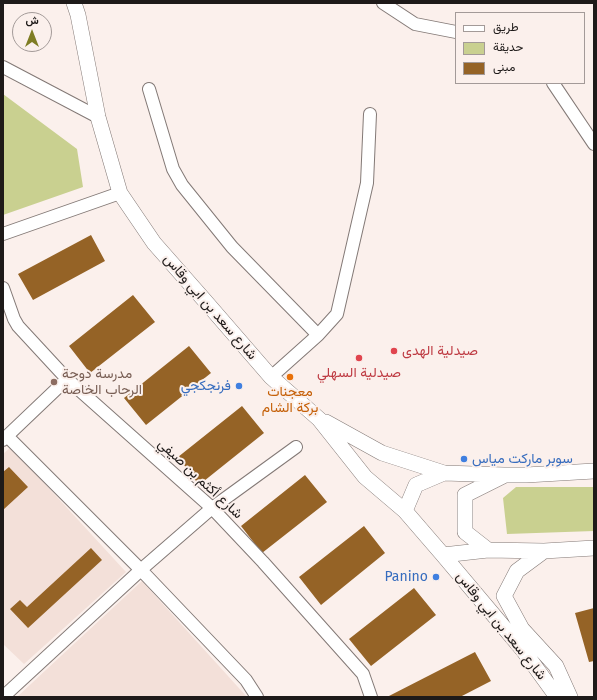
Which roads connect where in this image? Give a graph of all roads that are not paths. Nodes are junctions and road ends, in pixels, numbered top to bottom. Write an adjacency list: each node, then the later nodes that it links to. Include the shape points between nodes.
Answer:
1 (74, 3): 8 (street, شارع سعد بن ابي وقاس)
2 (383, 3): 3 (street, via 415,24)
3 (455, 32)
4 (3, 67): 8 (street)
5 (554, 84): 9 (street)
6 (149, 89): 13 (street, via 173,169 182,185 232,247)
7 (370, 114): 13 (street, via 366,183 339,306 337,314)
8 (98, 117): 10 (street, شارع سعد بن ابي وقاس)
9 (594, 144)
10 (120, 193): 11 (street); 14 (street, شارع سعد بن ابي وقاس, via 154,243)
11 (3, 234)
12 (3, 288): 15 (street, شارع أكثم بن صيفي, via 18,326)
13 (318, 335): 14 (street)
14 (271, 377): 16 (street, شارع سعد بن ابي وقاس)
15 (67, 379): 17 (street); 22 (street, شارع أكثم بن صيفي)
16 (320, 419): 20 (street, via 382,453); 23 (street, شارع سعد بن ابي وقاس, via 365,477)
17 (5, 438): 28 (street)
18 (296, 447): 22 (street)
19 (594, 471): 21 (street)
20 (444, 473): 21 (street); 23 (street, via 416,486)
21 (504, 476): 25 (street, via 465,496 465,532)
22 (212, 508): 28 (street); 31 (street, شارع أكثم بن صيفي, via 363,674)
23 (405, 511): 27 (street, شارع سعد بن ابي وقاس)
24 (594, 548): 26 (street, شارع سعد بن ابي وقاس)
25 (488, 550): 26 (street, شارع سعد بن ابي وقاس); 27 (street, شارع سعد بن ابي وقاس)
26 (544, 551): 33 (street, شارع سعد بن ابي وقاس, via 517,571 504,596 522,629 556,666)
27 (443, 555): 32 (street, شارع سعد بن ابي وقاس, via 523,650)
28 (141, 570): 29 (street); 30 (street, via 246,680)
29 (3, 697)
30 (257, 697)
31 (371, 697)
32 (557, 697)
33 (570, 697)

